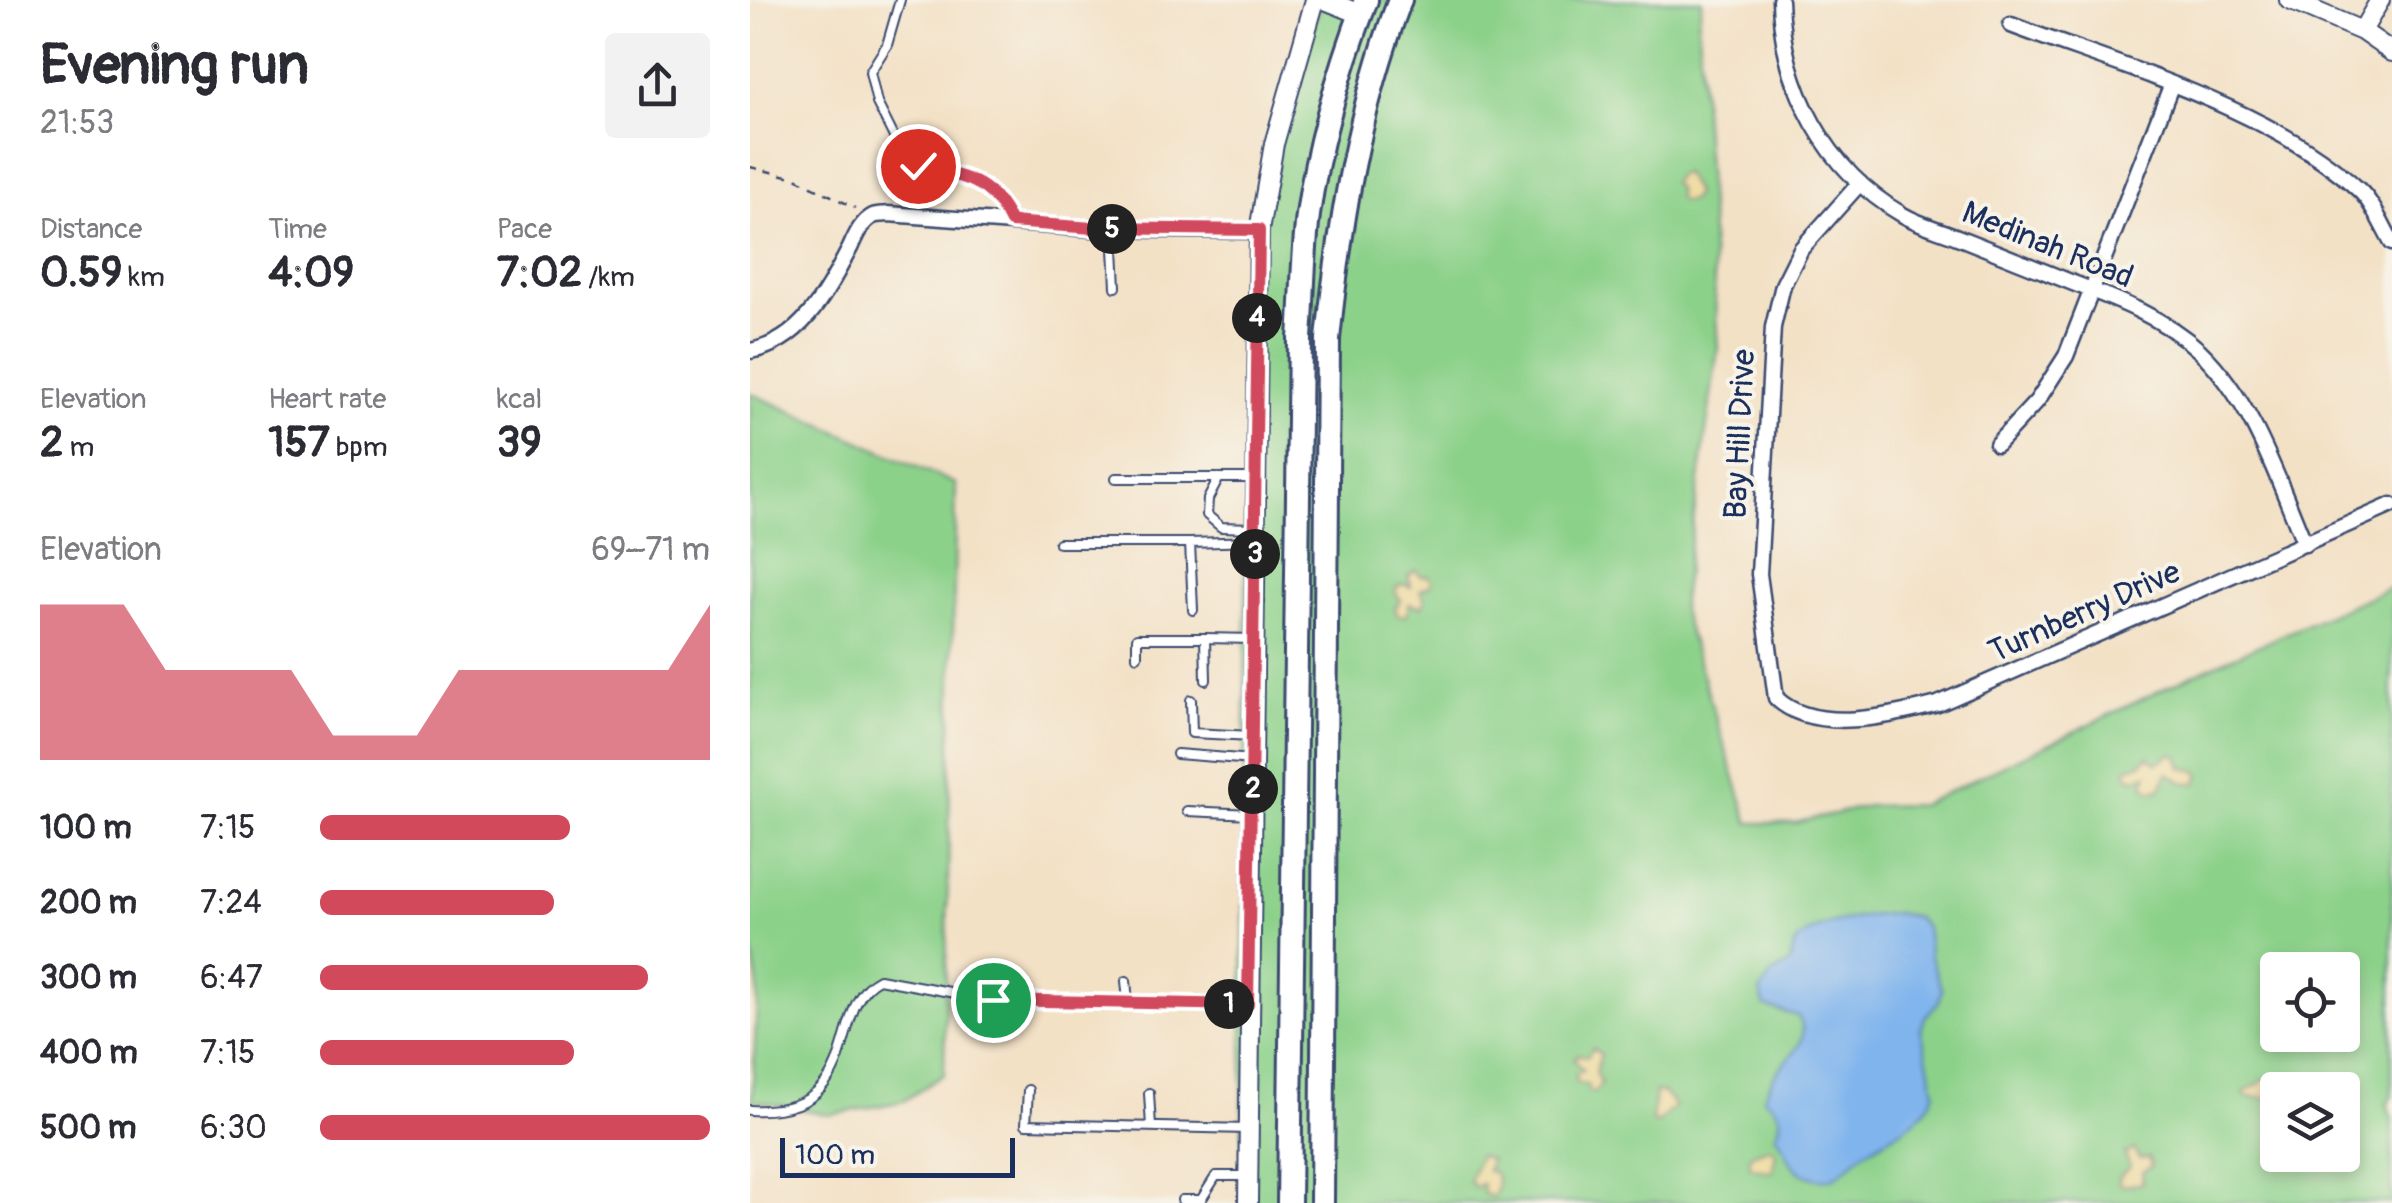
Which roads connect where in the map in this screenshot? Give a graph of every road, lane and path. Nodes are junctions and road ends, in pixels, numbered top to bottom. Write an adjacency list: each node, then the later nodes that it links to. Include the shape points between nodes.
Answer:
1 (900, 0): 18 (lane, via 887,45 870,72 889,129 918,166 988,188)
2 (1315, 0): 20 (street, via 1274,144)
3 (1326, 0): 9 (street)
4 (1382, 0): 9 (main road)
5 (1400, 0): 14 (main road)
6 (1780, 0): 16 (street, Medinah Road, via 1781,35 1796,91 1818,136)
7 (2290, 0): 11 (street)
8 (2380, 0): 11 (street)
9 (1363, 7): 14 (main road, via 1370,36 1354,92); 57 (main road, via 1319,150 1300,338)
10 (2011, 25): 13 (street)
11 (2362, 32): 12 (street)
12 (2392, 52)
13 (2171, 86): 21 (street, via 2245,114 2305,149 2362,193); 23 (street)
14 (1357, 143): 58 (main road, via 1328,339)
15 (750, 167): 17 (path, via 796,178)
16 (1860, 182): 23 (street, Medinah Road, via 1903,216); 40 (street, Bay Hill Drive, via 1801,250 1773,327 1759,574 1776,698)
17 (872, 216): 18 (street); 24 (street, via 803,324)
18 (1011, 222): 19 (street)
19 (1114, 229): 20 (street); 22 (lane)
20 (1259, 230): 28 (street)
21 (2392, 243)
22 (1116, 287)
23 (2092, 290): 25 (street, via 2066,356 2038,401); 33 (street, Medinah Road, via 2153,316 2223,377 2254,424)
24 (750, 352)
25 (1997, 444)
26 (1116, 478): 27 (lane)
27 (1219, 478): 28 (lane); 30 (lane, via 1207,516 1221,527)
28 (1256, 478): 30 (street)
29 (2392, 505): 33 (street, Turnberry Drive)
30 (1255, 534): 32 (lane); 36 (street)
31 (1058, 543): 32 (lane)
32 (1190, 543): 34 (lane)
33 (2305, 544): 40 (street, Turnberry Drive, via 1938,704 1840,718)
34 (1193, 610)
35 (1206, 638): 36 (lane); 37 (lane, via 1137,638); 38 (lane)
36 (1254, 638): 41 (street)
37 (1137, 656)
38 (1206, 680)
39 (1191, 700): 41 (lane, via 1192,733)
40 (1788, 709)
41 (1253, 736): 43 (street)
42 (1177, 754): 43 (lane)
43 (1253, 760): 45 (street)
44 (1187, 811): 45 (lane)
45 (1252, 814): 48 (street)
46 (1126, 981): 47 (lane)
47 (1128, 1002): 48 (lane); 51 (lane, via 993,1000 880,979 857,996 836,1068 823,1086 795,1104)
48 (1248, 1005): 53 (street)
49 (1028, 1090): 52 (lane, via 1026,1124)
50 (1148, 1092): 52 (lane)
51 (750, 1110)
52 (1151, 1127): 53 (lane)
53 (1249, 1129): 54 (street)
54 (1249, 1176): 55 (lane, via 1216,1176 1201,1200); 56 (street)
55 (1182, 1200)
56 (1248, 1203)
57 (1289, 1203)
58 (1322, 1203)

